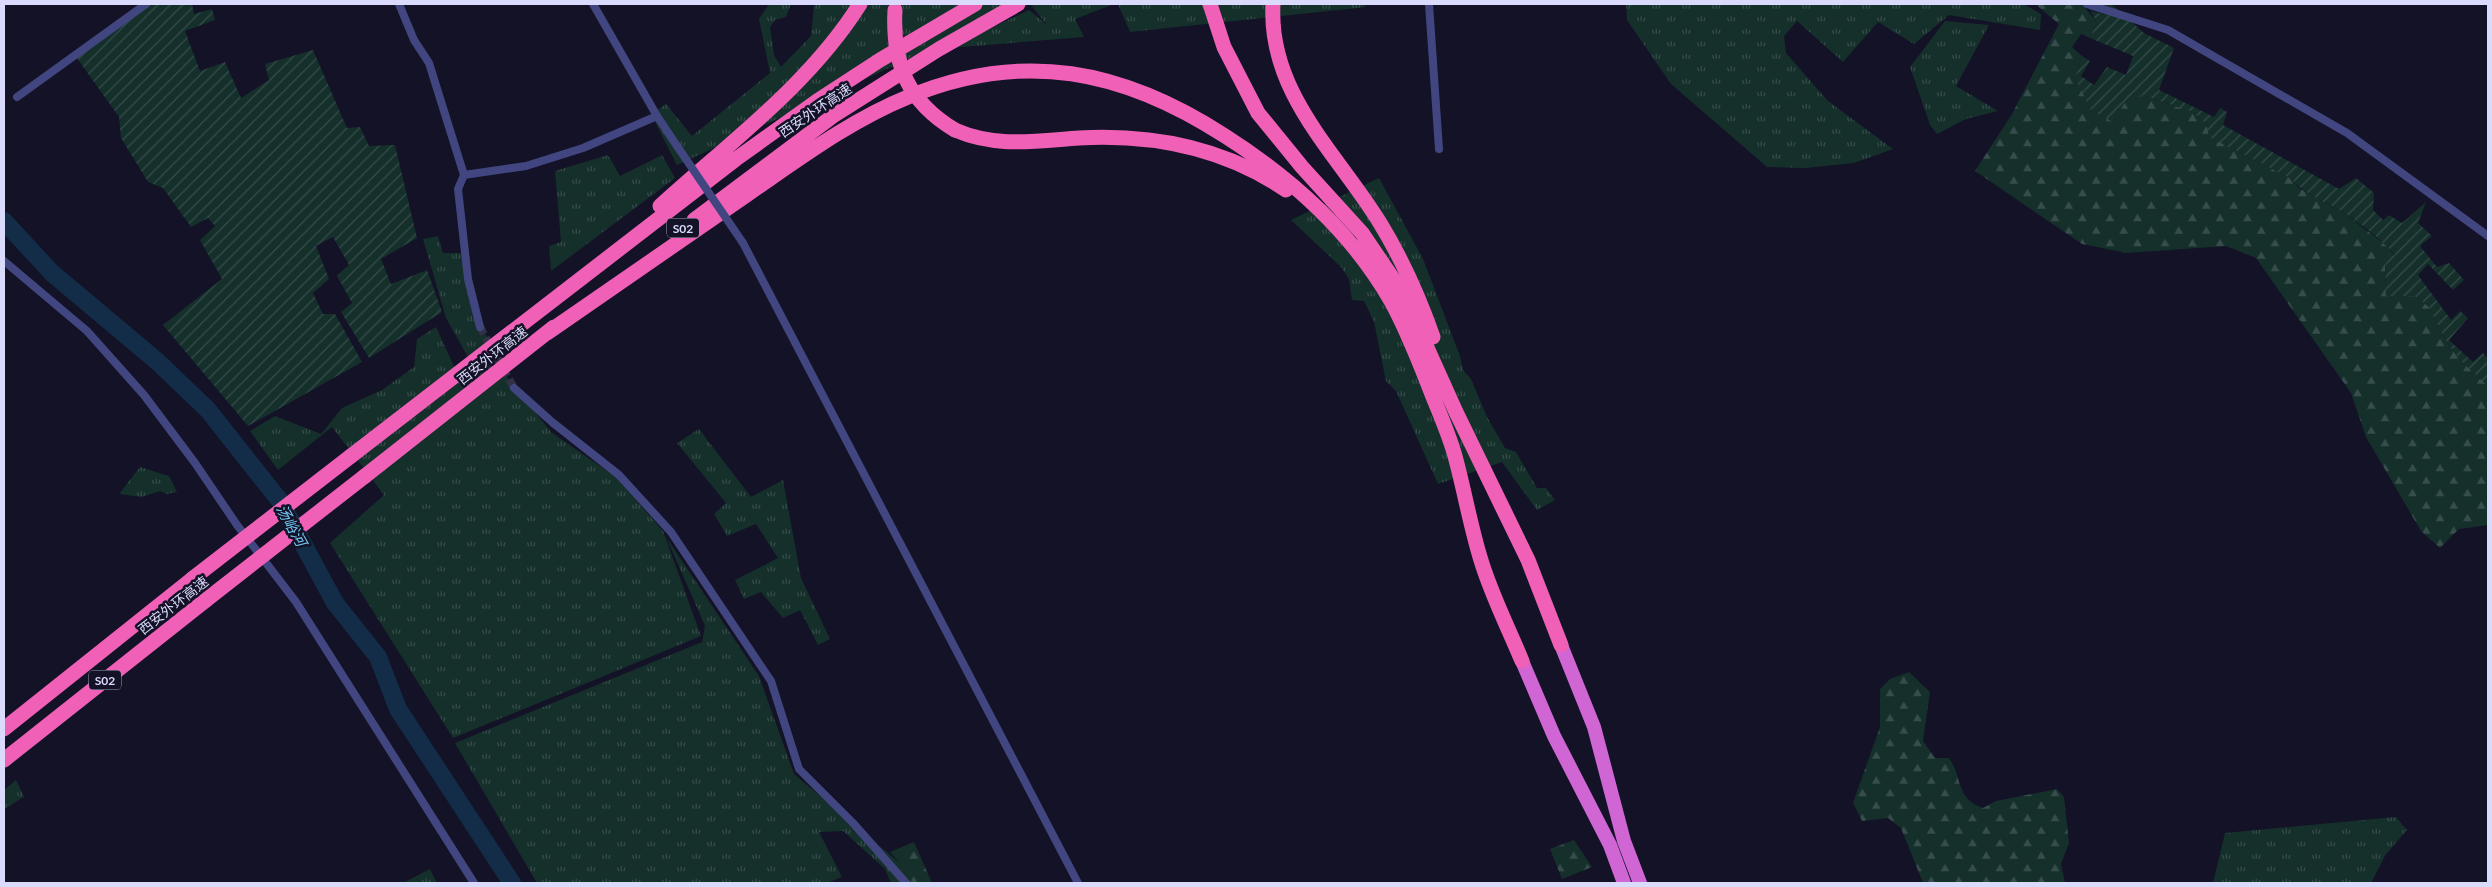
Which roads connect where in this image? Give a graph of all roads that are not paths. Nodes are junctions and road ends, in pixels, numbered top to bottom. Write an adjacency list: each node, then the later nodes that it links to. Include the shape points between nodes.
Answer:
1 (146, 4): 12 (street)
2 (399, 4): 15 (street, via 414,40 429,63)
3 (593, 4): 13 (street)
4 (860, 4): 19 (highway, via 827,51 788,92)
5 (975, 4): 19 (highway, 西安外环高速 / S02, via 818,101 728,165)
6 (1018, 4): 21 (highway, 西安外环高速 / S02, via 833,116)
7 (1210, 4): 23 (highway, via 1224,47 1258,113 1348,216 1393,278 1415,317)
8 (1273, 4): 23 (highway, via 1275,45 1286,79 1300,108 1380,223 1410,277)
9 (1429, 4): 14 (street)
10 (2087, 4): 17 (street, via 2168,30 2347,133)
11 (896, 7): 16 (highway, bridge, via 895,47 907,82 926,109 955,130 976,138 1015,143 1131,138 1193,148 1224,157 1256,172 1284,188)
12 (18, 98)
13 (657, 116): 15 (street, via 583,148 526,166); 30 (street, bridge, via 743,243)
14 (1438, 149)
15 (464, 175): 20 (street, via 458,189 468,279)
16 (1336, 228): 21 (highway, via 1299,190 1255,156 1156,97 1115,82 1073,72 1008,70 930,89 866,118 799,159); 25 (highway, via 1380,283 1405,328 1449,438 1481,560)
17 (2488, 236)
18 (4, 261): 28 (street, via 87,331 144,396 296,602)
19 (566, 290): 26 (highway, 西安外环高速 / S02, bridge)
20 (480, 327)
21 (547, 333): 27 (highway, 西安外环高速 / S02, bridge)
22 (514, 388): 29 (street, via 619,474 671,532 771,681 799,769)
23 (1456, 412): 24 (highway, via 1528,560)
24 (1561, 645): 32 (highway, via 1594,727 1624,841)
25 (1522, 661): 31 (highway, via 1554,736 1610,845)
26 (4, 729)
27 (4, 760)
28 (474, 883)
29 (906, 883)
30 (1078, 883)
31 (1624, 883)
32 (1640, 883)

